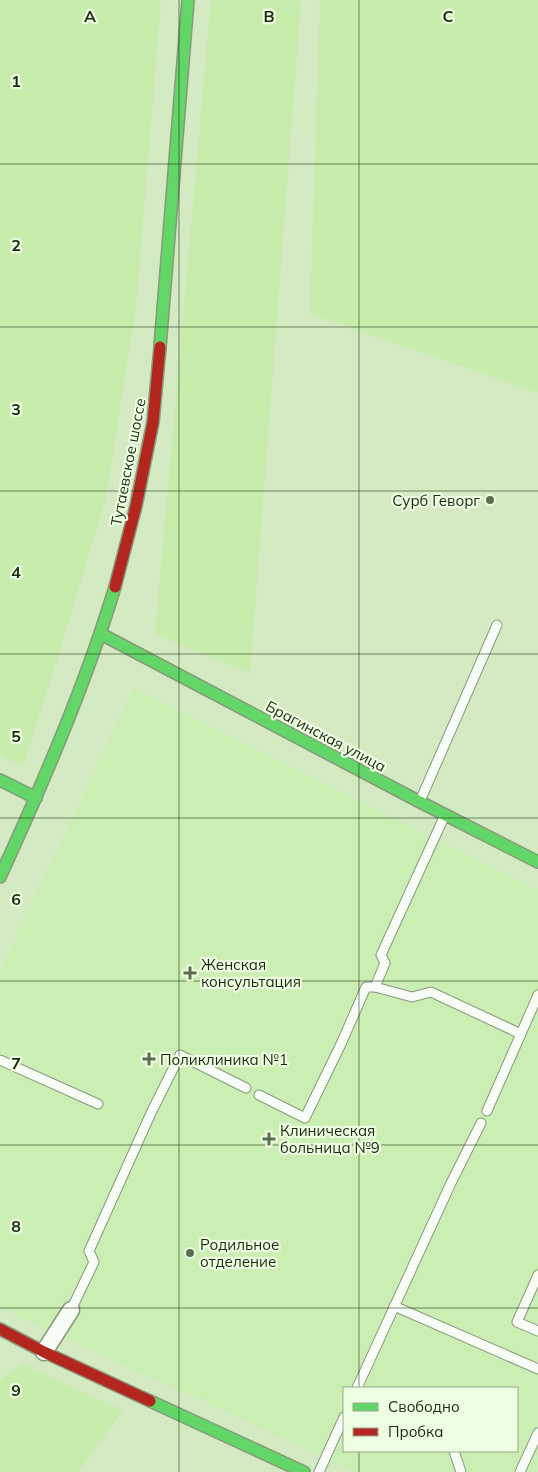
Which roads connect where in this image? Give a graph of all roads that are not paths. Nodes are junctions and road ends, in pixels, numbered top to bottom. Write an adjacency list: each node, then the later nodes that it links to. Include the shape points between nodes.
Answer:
1 (188, 0): 3 (main road, Тутаевское шоссе, via 153,422 122,563)
2 (496, 625): 6 (lane)
3 (101, 634): 5 (main road, Тутаевское шоссе); 6 (main road, Брагинская улица)
4 (0, 780): 5 (main road)
5 (36, 798): 9 (main road, Тутаевское шоссе)
6 (420, 802): 7 (main road, Брагинская улица)
7 (445, 814): 8 (main road, Брагинская улица); 10 (lane, via 381,955 385,963)
8 (538, 862)
9 (0, 877)
10 (375, 986): 12 (lane, via 412,997 431,992); 15 (lane, via 366,987 305,1118)
11 (538, 995): 12 (lane)
12 (521, 1034): 17 (lane)
13 (0, 1060): 16 (lane)
14 (246, 1088): 21 (lane, via 180,1055 89,1251 94,1262)
15 (259, 1095)
16 (98, 1104)
17 (486, 1111)
18 (481, 1123): 20 (lane)
19 (538, 1275): 23 (lane, via 517,1322)
20 (394, 1306): 25 (lane); 26 (lane)
21 (71, 1310): 24 (street)
22 (0, 1329): 24 (main road)
23 (538, 1331)
24 (44, 1352): 30 (main road)
25 (538, 1369)
26 (357, 1387)
27 (343, 1419): 31 (lane)
28 (538, 1433): 33 (lane)
29 (454, 1452): 32 (lane)
30 (304, 1472)
31 (319, 1472)
32 (461, 1472)
33 (520, 1472)

